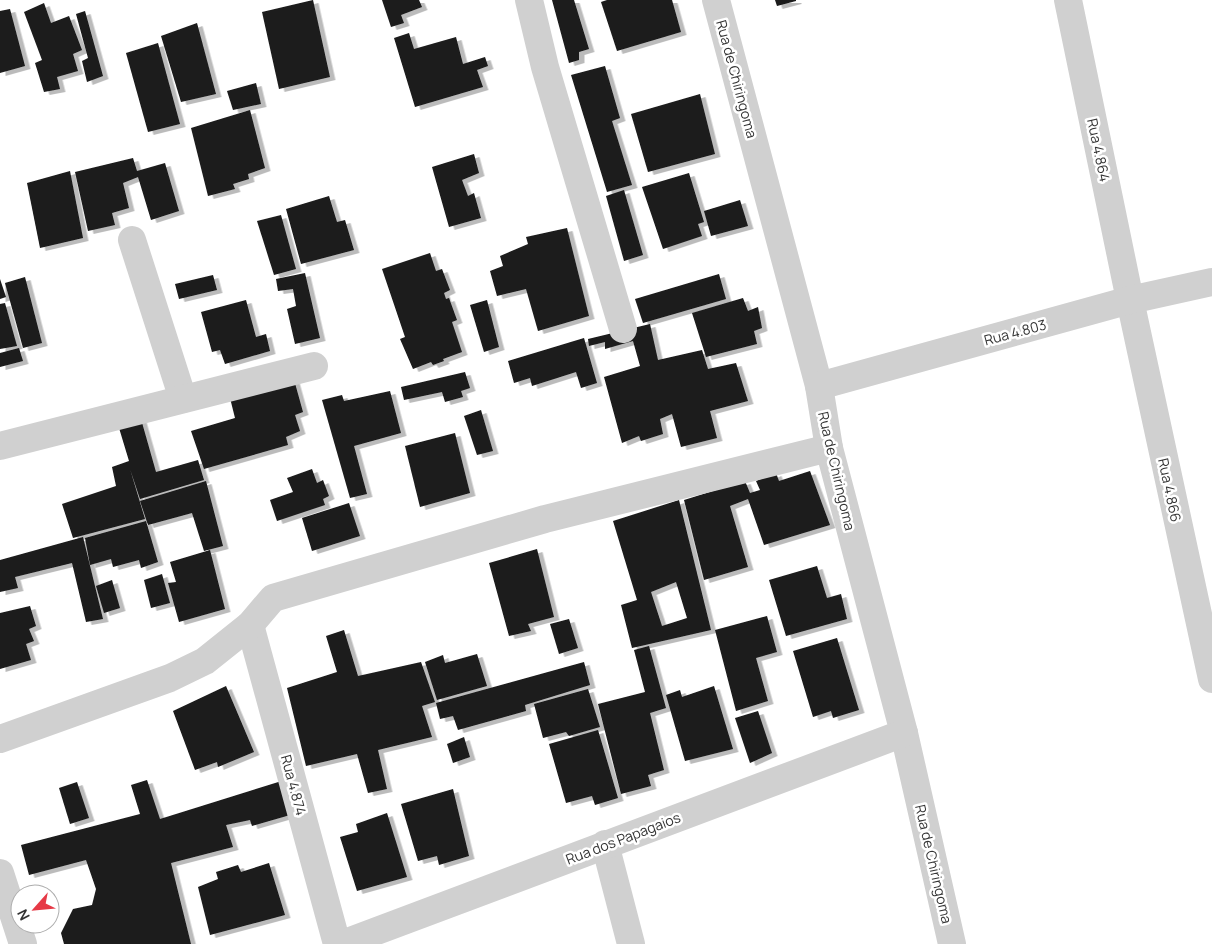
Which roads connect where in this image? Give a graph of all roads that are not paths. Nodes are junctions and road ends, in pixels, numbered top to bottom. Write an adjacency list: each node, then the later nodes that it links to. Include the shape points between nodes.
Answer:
1 (528, 0): 7 (street)
2 (716, 0): 9 (street, Rua de Chiringoma)
3 (1068, 0): 6 (street, Rua 4.864)
4 (132, 240): 10 (street)
5 (1212, 282): 6 (street, Rua 4.803)
6 (1130, 300): 9 (street, Rua 4.803); 13 (street, Rua 4.866)
7 (623, 329)
8 (314, 366): 10 (street)
9 (819, 386): 12 (street, Rua de Chiringoma)
10 (183, 399): 11 (street)
11 (0, 446)
12 (828, 448): 14 (street, via 544,519 297,590 273,598); 16 (street, Rua de Chiringoma)
13 (1205, 615): 15 (street, Rua 4.866)
14 (250, 625): 17 (street, via 205,661 170,678); 21 (street, Rua 4.874)
15 (1212, 679)
16 (904, 733): 18 (street, Rua dos Papagaios); 24 (street, Rua de Chiringoma)
17 (0, 740)
18 (605, 844): 22 (street, Rua dos Papagaios); 23 (street)
19 (0, 873): 20 (street)
20 (23, 944)
21 (337, 944)
22 (342, 944)
23 (631, 944)
24 (952, 944)

